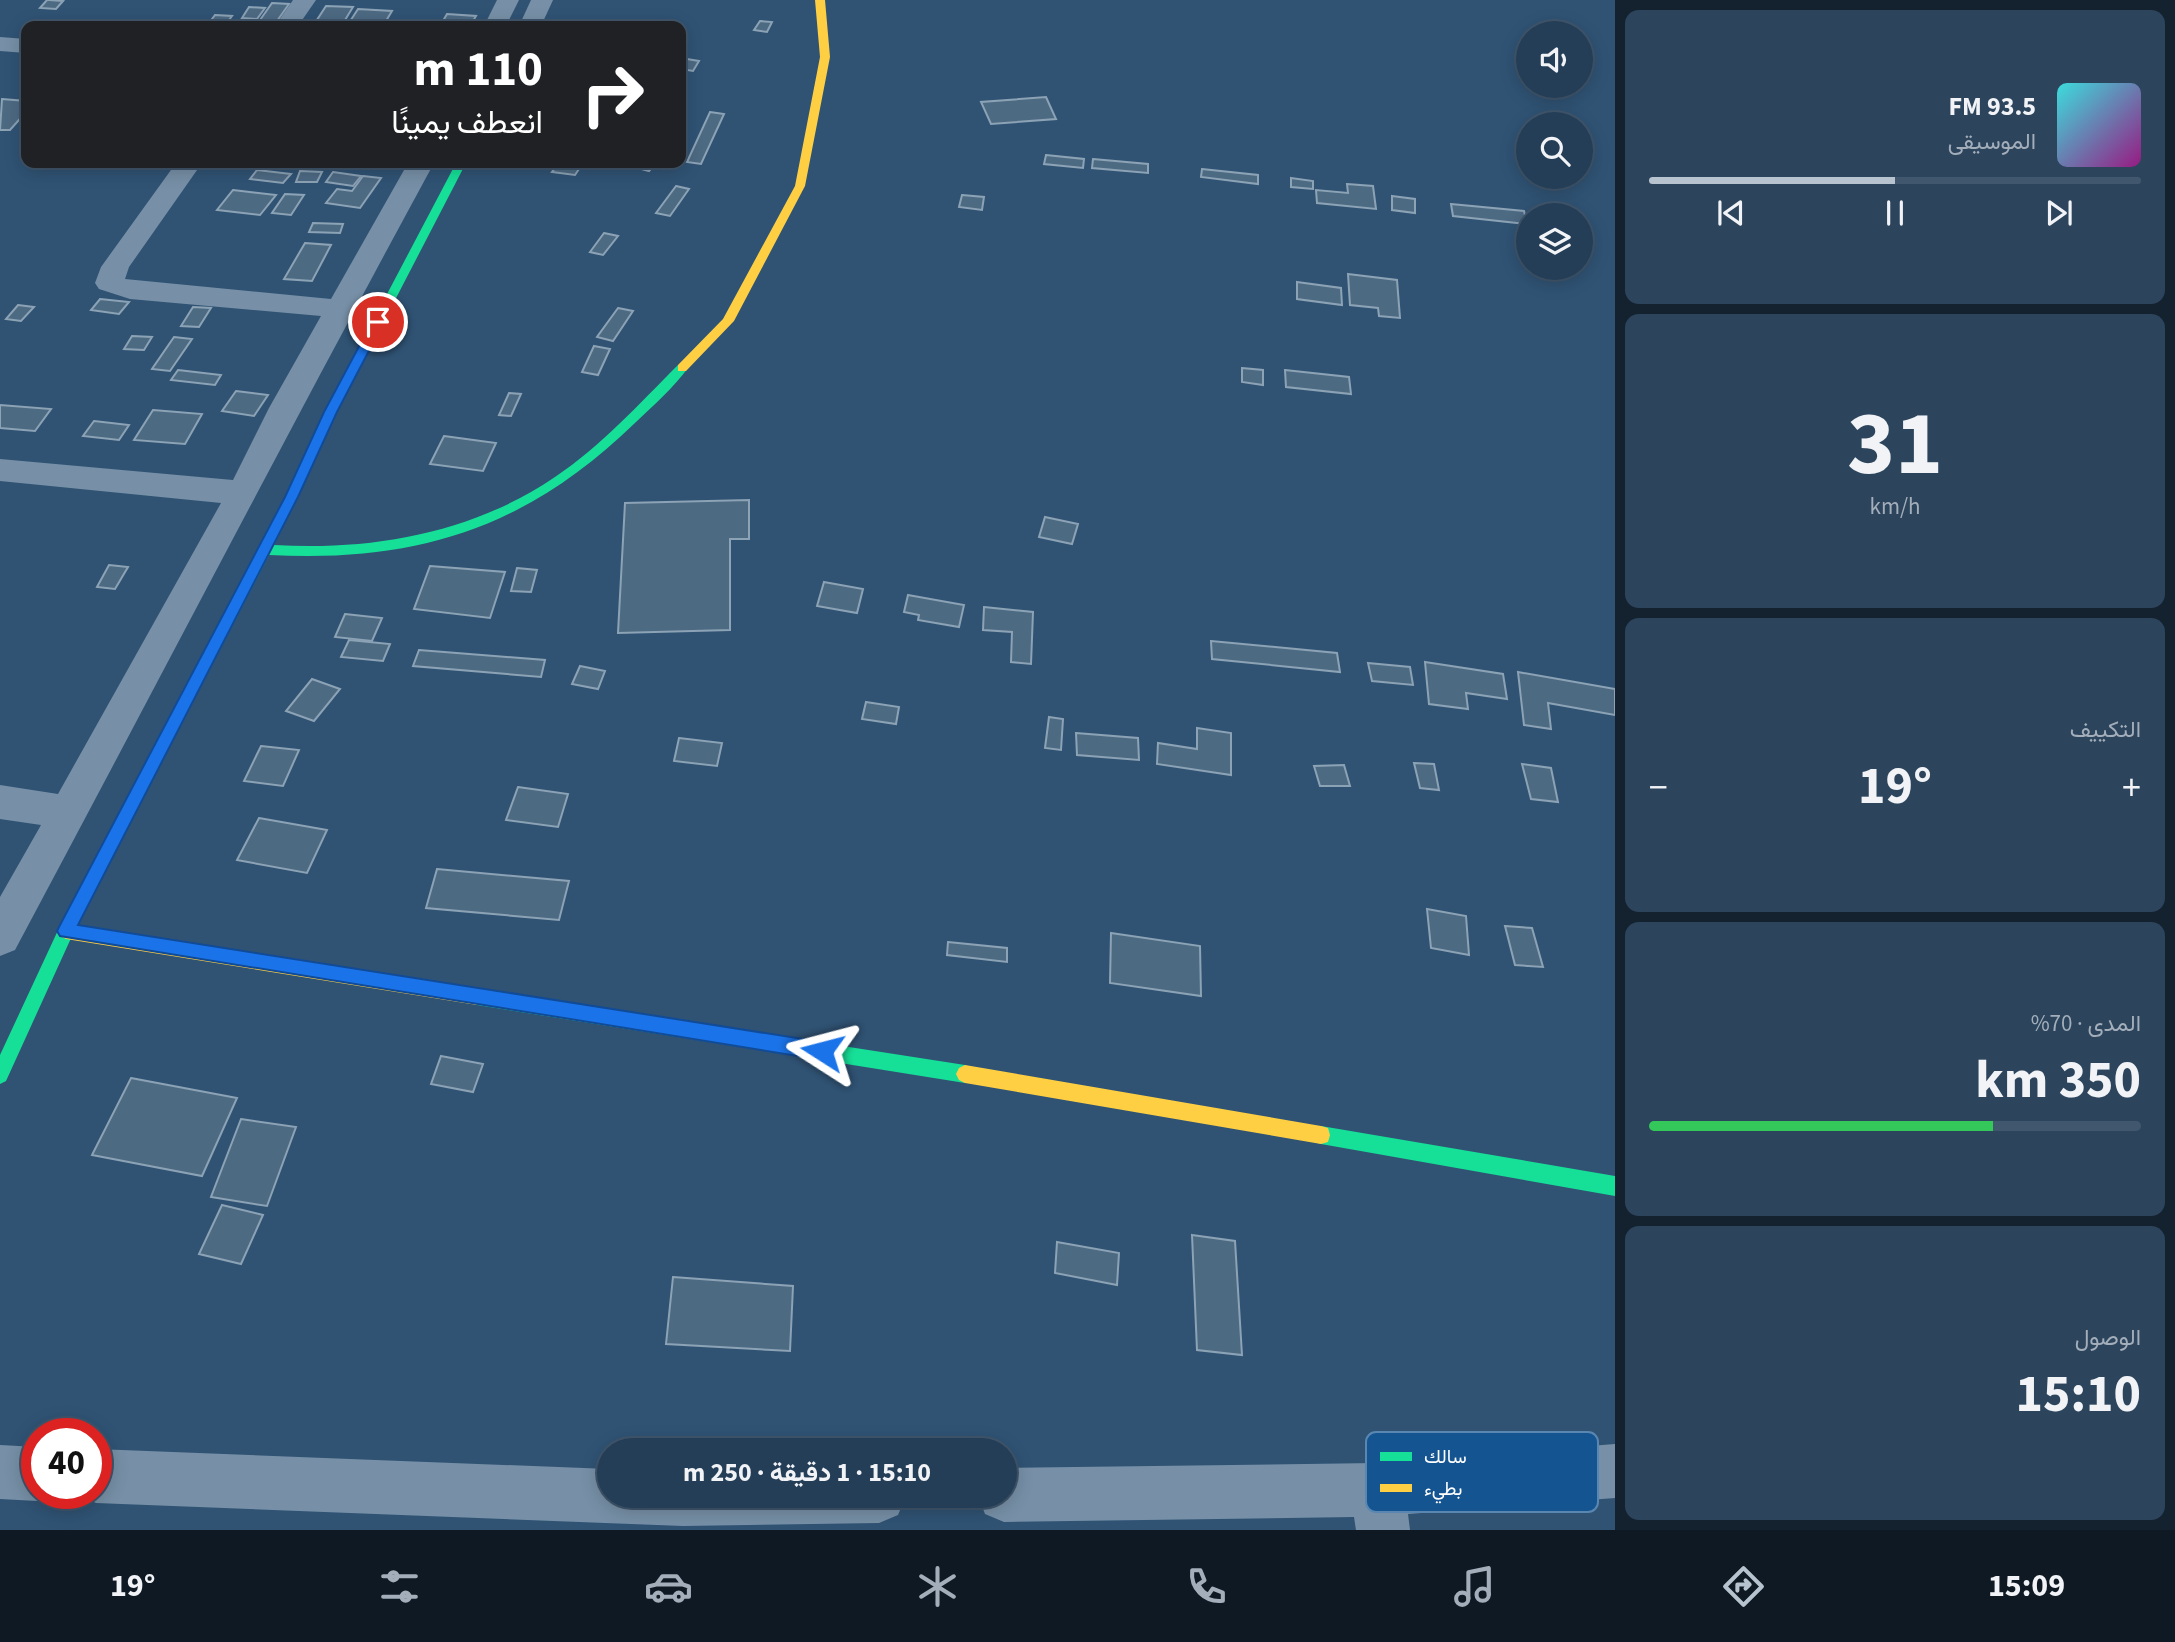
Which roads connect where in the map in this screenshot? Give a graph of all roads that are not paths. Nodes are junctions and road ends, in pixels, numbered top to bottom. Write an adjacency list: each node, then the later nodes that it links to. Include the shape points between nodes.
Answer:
1 (305, 0): 5 (street)
2 (508, 0): 6 (street)
3 (542, 0): 7 (street)
4 (820, 0): 16 (street, via 825,57 800,186 728,321 622,429 559,481 513,508 467,527 335,552)
5 (290, 21)
6 (498, 21)
7 (532, 21)
8 (0, 44): 9 (street)
9 (21, 46)
10 (185, 168): 13 (street, via 115,267 109,283 130,290)
11 (418, 168): 13 (street)
12 (458, 168): 16 (street)
13 (340, 309): 15 (street)
14 (0, 470): 15 (street)
15 (243, 493): 18 (street)
16 (264, 550): 19 (street)
17 (0, 802): 18 (street)
18 (68, 812): 20 (street)
19 (66, 931): 21 (street); 22 (street, via 1025,1083)
20 (0, 936)
21 (0, 1075)
22 (1615, 1186)
23 (0, 1472): 24 (street)
24 (21, 1473)
25 (112, 1477): 26 (street)
26 (597, 1496)
27 (1017, 1496): 30 (street)
28 (660, 1508): 31 (street)
29 (748, 1508): 31 (street)
30 (1366, 1509)
31 (682, 1514)

